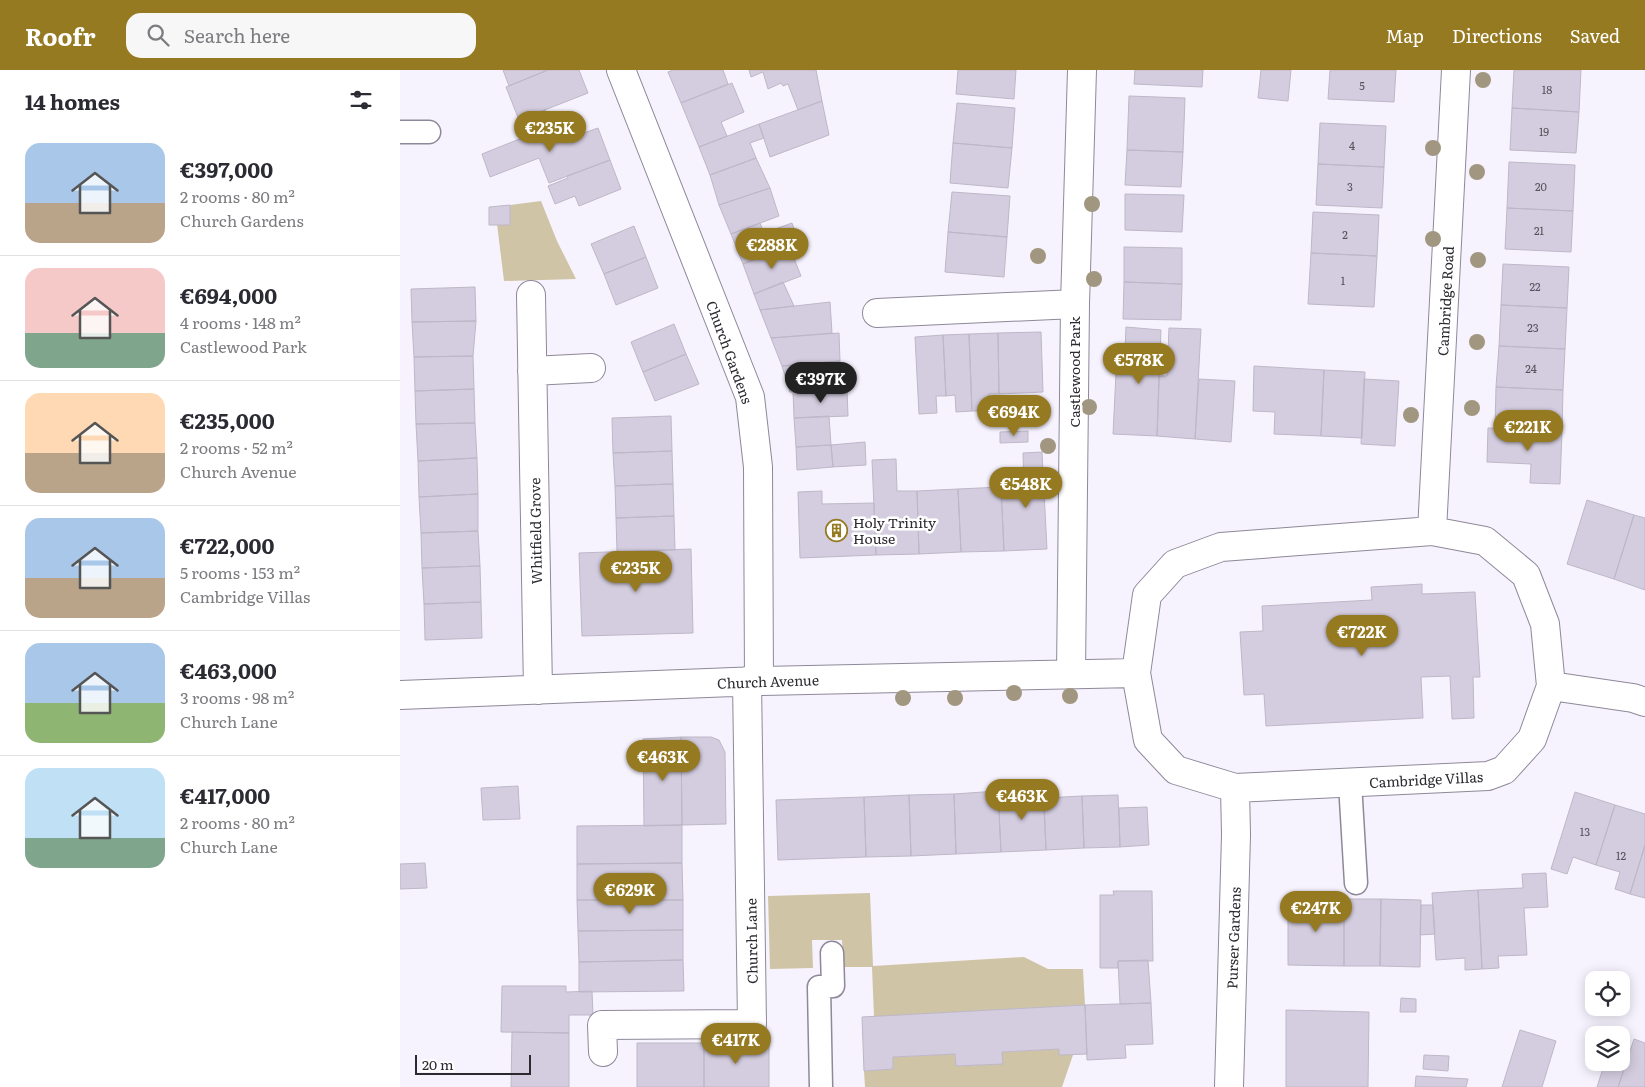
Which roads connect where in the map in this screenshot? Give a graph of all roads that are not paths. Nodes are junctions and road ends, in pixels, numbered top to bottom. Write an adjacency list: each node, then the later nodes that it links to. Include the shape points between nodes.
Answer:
1 (621, 70): 14 (street, Church Gardens, via 750,397 758,467)
2 (1082, 70): 7 (street, Castlewood Park)
3 (1456, 70): 11 (street, Cambridge Road)
4 (400, 132): 5 (lane)
5 (429, 132)
6 (531, 295): 10 (street, Whitfield Grove)
7 (1074, 304): 8 (street); 13 (street, Castlewood Park)
8 (877, 313)
9 (591, 368): 10 (street)
10 (532, 371): 16 (street, Whitfield Grove)
11 (1432, 531): 12 (street, Cambridge Villas, via 1221,546 1175,564 1147,594); 15 (street, Cambridge Villas, via 1485,541 1526,575 1545,624)
12 (1136, 673): 13 (street, Church Avenue); 20 (street, Cambridge Villas, via 1148,740 1176,770)
13 (1071, 674): 14 (street, Church Avenue)
14 (753, 681): 16 (street, Church Avenue); 23 (street, Church Lane, via 752,1024 602,1025)
15 (1551, 686): 18 (street); 19 (street, Cambridge Villas, via 1532,739 1504,770 1488,776)
16 (538, 690): 17 (street, Church Avenue)
17 (400, 695)
18 (1645, 702)
19 (1350, 783): 20 (street, Cambridge Villas); 21 (lane)
20 (1235, 788): 25 (street, Purser Gardens)
21 (1356, 883)
22 (832, 953): 24 (lane, via 833,986 819,987)
23 (603, 1052)
24 (820, 1087)
25 (1229, 1087)

